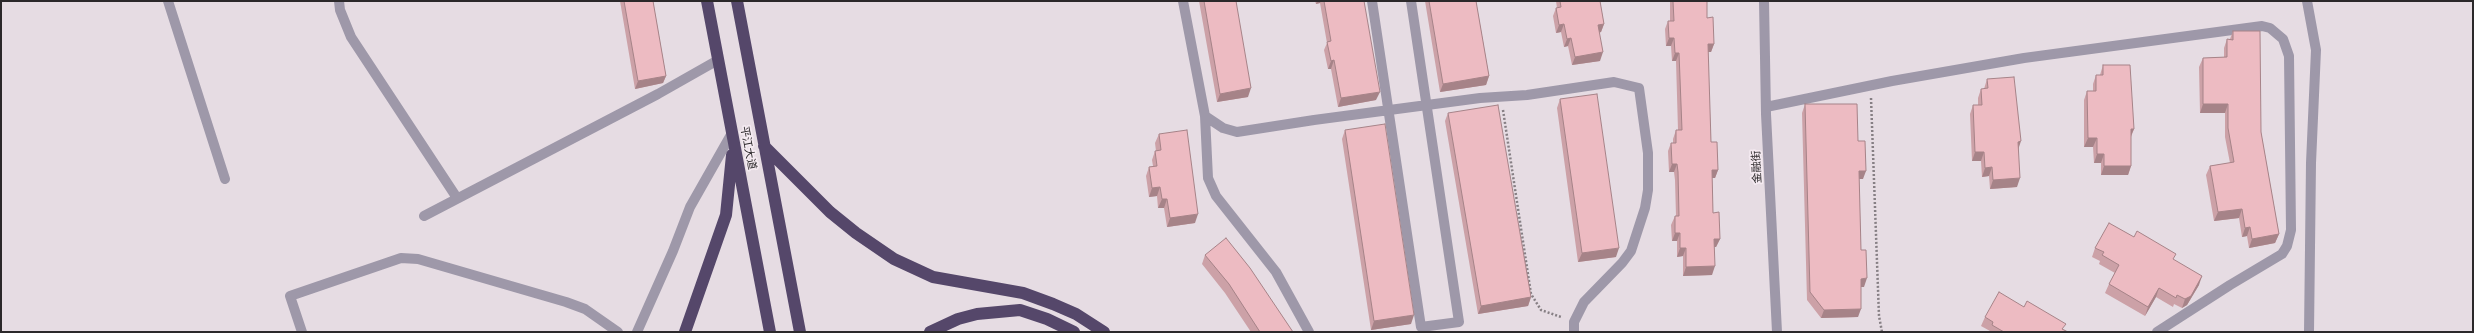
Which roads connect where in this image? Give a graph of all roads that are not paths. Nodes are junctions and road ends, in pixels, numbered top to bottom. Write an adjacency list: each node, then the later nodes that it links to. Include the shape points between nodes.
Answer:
1 (168, 1): 17 (street)
2 (339, 1): 18 (street, via 351,37)
3 (707, 1): 10 (highway, 平江大道)
4 (737, 1): 16 (highway, 平江大道)
5 (1183, 1): 14 (street)
6 (1372, 1): 13 (street)
7 (1411, 1): 11 (street)
8 (1764, 1): 12 (street, 金融街)
9 (2307, 1): 33 (street, via 2316,50 2310,163)
10 (718, 60): 15 (highway, 平江大道); 18 (street, via 658,94)
11 (1426, 105): 13 (street); 13 (street, via 1459,322 1421,327); 30 (street, via 1527,95 1614,82 1639,88 1648,153 1645,208 1631,251 1584,302 1576,318)
12 (1766, 107): 31 (street, 金融街); 32 (street, via 2024,58 2262,26 2277,33 2283,39 2289,56 2291,230 2287,246 2282,254 2230,284)
13 (1388, 110): 14 (street, via 1244,132 1223,128)
14 (1206, 116): 29 (street, via 1208,178 1216,196 1276,272)
15 (733, 138): 22 (street, via 690,207 661,280); 23 (highway, via 726,215); 24 (highway, 平江大道)
16 (764, 146): 25 (highway, 平江大道); 28 (highway, via 830,212 894,259 933,277 1023,293 1076,314)
17 (225, 179)
18 (457, 198): 19 (street)
19 (424, 216)
20 (302, 332): 21 (street, via 290,296 401,258 418,259 566,302 585,309)
21 (618, 332)
22 (636, 332)
23 (685, 332)
24 (770, 332)
25 (800, 332)
26 (930, 332): 27 (highway, via 958,319 977,314 1020,310 1047,318)
27 (1074, 332)
28 (1104, 332)
29 (1309, 332)
30 (1574, 332)
31 (1778, 332)
32 (2157, 332)
33 (2309, 332)

